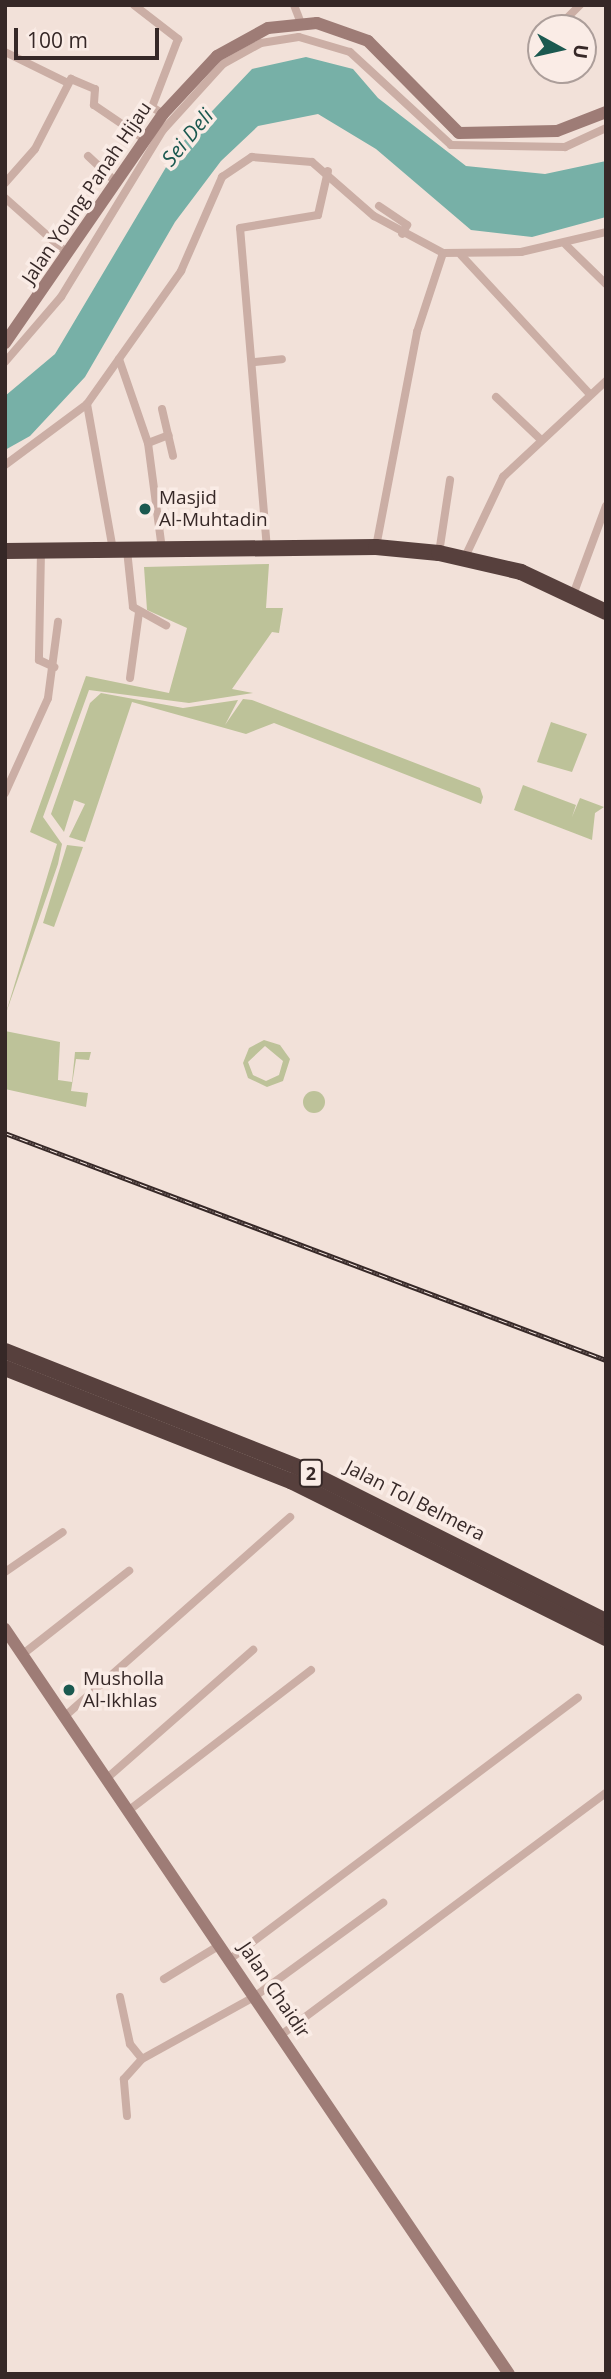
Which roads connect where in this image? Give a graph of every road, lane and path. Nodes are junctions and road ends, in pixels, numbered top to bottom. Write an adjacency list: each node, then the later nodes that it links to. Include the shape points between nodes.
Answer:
1 (134, 5): 7 (street, via 178,39 152,107)
2 (294, 5): 3 (street)
3 (300, 21): 6 (street, via 368,41 459,134 557,131); 7 (street, Jalan Young Panah Hijau, via 237,40)
4 (5, 52): 5 (street)
5 (66, 82): 9 (street, via 76,79 95,89 94,105); 13 (street, via 51,124)
6 (606, 112)
7 (163, 114): 9 (street, Jalan Young Panah Hijau)
8 (606, 128): 26 (street, via 565,147 451,145 350,52 299,37 261,43 223,65 163,130 61,297)
9 (144, 139): 12 (street, Jalan Young Panah Hijau)
10 (88, 156): 12 (street)
11 (328, 171): 17 (street, via 374,216); 24 (street, via 274,154 234,166 213,195 181,271); 27 (street, via 318,215 241,225)
12 (115, 181): 19 (street, Jalan Young Panah Hijau)
13 (5, 183)
14 (5, 198): 19 (street)
15 (379, 206): 17 (street, via 407,225)
16 (606, 232): 18 (street)
17 (402, 234): 20 (street)
18 (566, 245): 21 (street); 22 (street)
19 (67, 253): 23 (street, Jalan Young Panah Hijau)
20 (443, 253): 21 (street); 40 (street, via 418,331)
21 (461, 255): 29 (street)
22 (606, 284)
23 (5, 343)
24 (119, 359): 31 (street); 35 (street)
25 (282, 359): 27 (street)
26 (5, 362)
27 (255, 362): 41 (street)
28 (606, 381): 29 (street)
29 (589, 393): 34 (street)
30 (496, 397): 34 (street)
31 (87, 404): 37 (street); 42 (street)
32 (162, 409): 33 (street)
33 (169, 435): 35 (street); 36 (street)
34 (539, 438): 47 (street, via 495,488)
35 (148, 443): 43 (street)
36 (173, 456)
37 (5, 465)
38 (450, 480): 46 (street)
39 (606, 506): 48 (street)
40 (376, 548): 41 (highway); 46 (highway)
41 (267, 549): 43 (highway)
42 (120, 550): 43 (highway); 45 (highway); 49 (street, via 128,592)
43 (162, 550)
44 (5, 551): 45 (highway)
45 (41, 551): 53 (street, via 38,660)
46 (439, 553): 47 (highway)
47 (465, 557): 48 (highway)
48 (573, 595): 50 (highway)
49 (139, 612): 52 (street); 54 (street)
50 (606, 612)
51 (58, 622): 53 (street)
52 (166, 625)
53 (54, 667): 55 (street, via 46,705)
54 (130, 678)
55 (5, 793)
56 (5, 1351): 62 (highway, Jalan Tol Belmera / 2, via 300,1468)
57 (5, 1368): 64 (highway, Jalan Tol Belmera / 2, via 291,1481)
58 (290, 1517): 69 (street)
59 (63, 1532): 61 (street)
60 (129, 1571): 66 (street)
61 (5, 1572)
62 (606, 1621)
63 (5, 1629): 66 (street, Jalan Chaidir)
64 (606, 1638)
65 (253, 1650): 70 (street)
66 (23, 1654): 69 (street, Jalan Chaidir)
67 (311, 1670): 72 (street)
68 (578, 1698): 75 (street)
69 (64, 1717): 70 (street, Jalan Chaidir)
70 (106, 1779): 72 (street, Jalan Chaidir)
71 (606, 1793): 79 (street)
72 (128, 1811): 74 (street, Jalan Chaidir)
73 (383, 1903): 78 (street)
74 (220, 1945): 75 (street, Jalan Chaidir); 76 (street)
75 (230, 1959): 78 (street, Jalan Chaidir)
76 (163, 1979)
77 (120, 1997): 80 (street, via 130,2044)
78 (254, 1997): 79 (street, Jalan Chaidir); 80 (street)
79 (281, 2035): 82 (street, Jalan Chaidir)
80 (142, 2059): 81 (street, via 124,2079)
81 (127, 2116)
82 (509, 2374)

